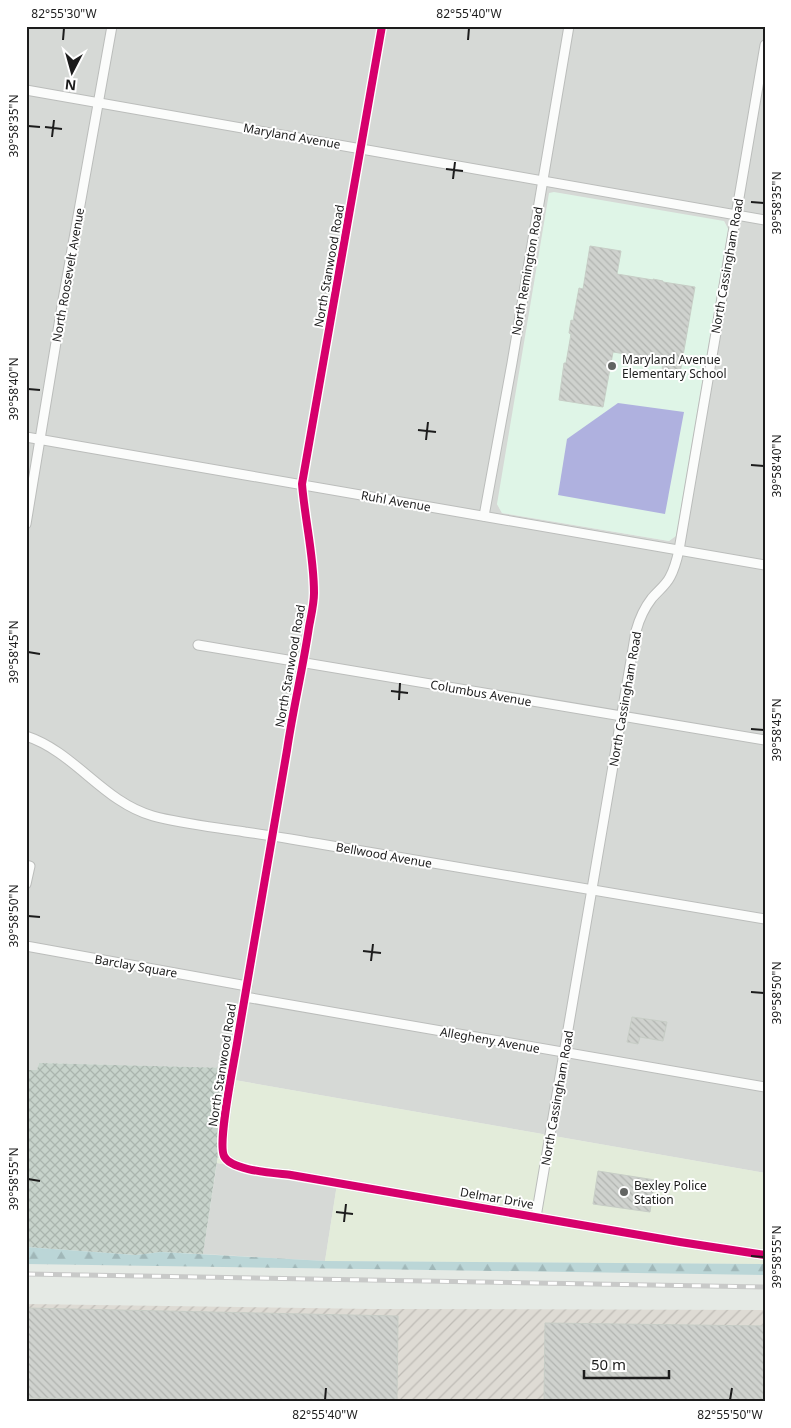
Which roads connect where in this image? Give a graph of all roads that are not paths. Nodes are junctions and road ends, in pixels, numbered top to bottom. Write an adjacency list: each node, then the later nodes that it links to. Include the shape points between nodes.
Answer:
1 (112, 26): 6 (street, North Roosevelt Avenue)
2 (382, 26): 7 (street, North Stanwood Road)
3 (569, 26): 8 (street, North Remington Road)
4 (765, 44): 9 (street, North Cassingham Road)
5 (26, 90): 6 (street, Maryland Avenue)
6 (98, 102): 7 (street, Maryland Avenue); 12 (street, North Roosevelt Avenue)
7 (360, 148): 8 (street, Maryland Avenue); 13 (street, North Stanwood Road)
8 (543, 181): 9 (street, Maryland Avenue); 14 (street, North Remington Road)
9 (736, 215): 10 (street, Maryland Avenue); 16 (street, North Cassingham Road)
10 (765, 220)
11 (26, 437): 12 (street, Ruhl Avenue)
12 (40, 439): 13 (street, Ruhl Avenue); 15 (street, North Roosevelt Avenue)
13 (302, 484): 14 (street, Ruhl Avenue); 19 (street, North Stanwood Road, via 313,558 314,595)
14 (484, 516): 16 (street, Ruhl Avenue)
15 (26, 524)
16 (679, 550): 17 (street, Ruhl Avenue); 20 (street, North Cassingham Road, via 670,578 651,600 638,624)
17 (765, 565)
18 (198, 645): 19 (street, Columbus Avenue)
19 (304, 663): 20 (street, Columbus Avenue); 23 (street, North Stanwood Road)
20 (622, 716): 22 (street, Columbus Avenue); 26 (street, North Cassingham Road)
21 (26, 736): 23 (street, Bellwood Avenue, via 60,752 120,801 141,812 180,822)
22 (765, 740)
23 (273, 836): 26 (street, Bellwood Avenue); 29 (street, North Stanwood Road)
24 (28, 866): 25 (street)
25 (26, 884)
26 (592, 890): 27 (street, Bellwood Avenue); 31 (street, North Cassingham Road)
27 (765, 919)
28 (26, 946): 29 (street, Barclay Square)
29 (247, 986): 30 (street, North Stanwood Road)
30 (244, 997): 31 (street, Allegheny Avenue); 33 (street, North Stanwood Road, via 222,1136 223,1155)
31 (564, 1053): 32 (street, Allegheny Avenue); 34 (street, North Cassingham Road)
32 (765, 1087)
33 (227, 1161): 34 (street, Delmar Drive, via 239,1168)
34 (536, 1216): 35 (street, Delmar Drive)
35 (765, 1255)

